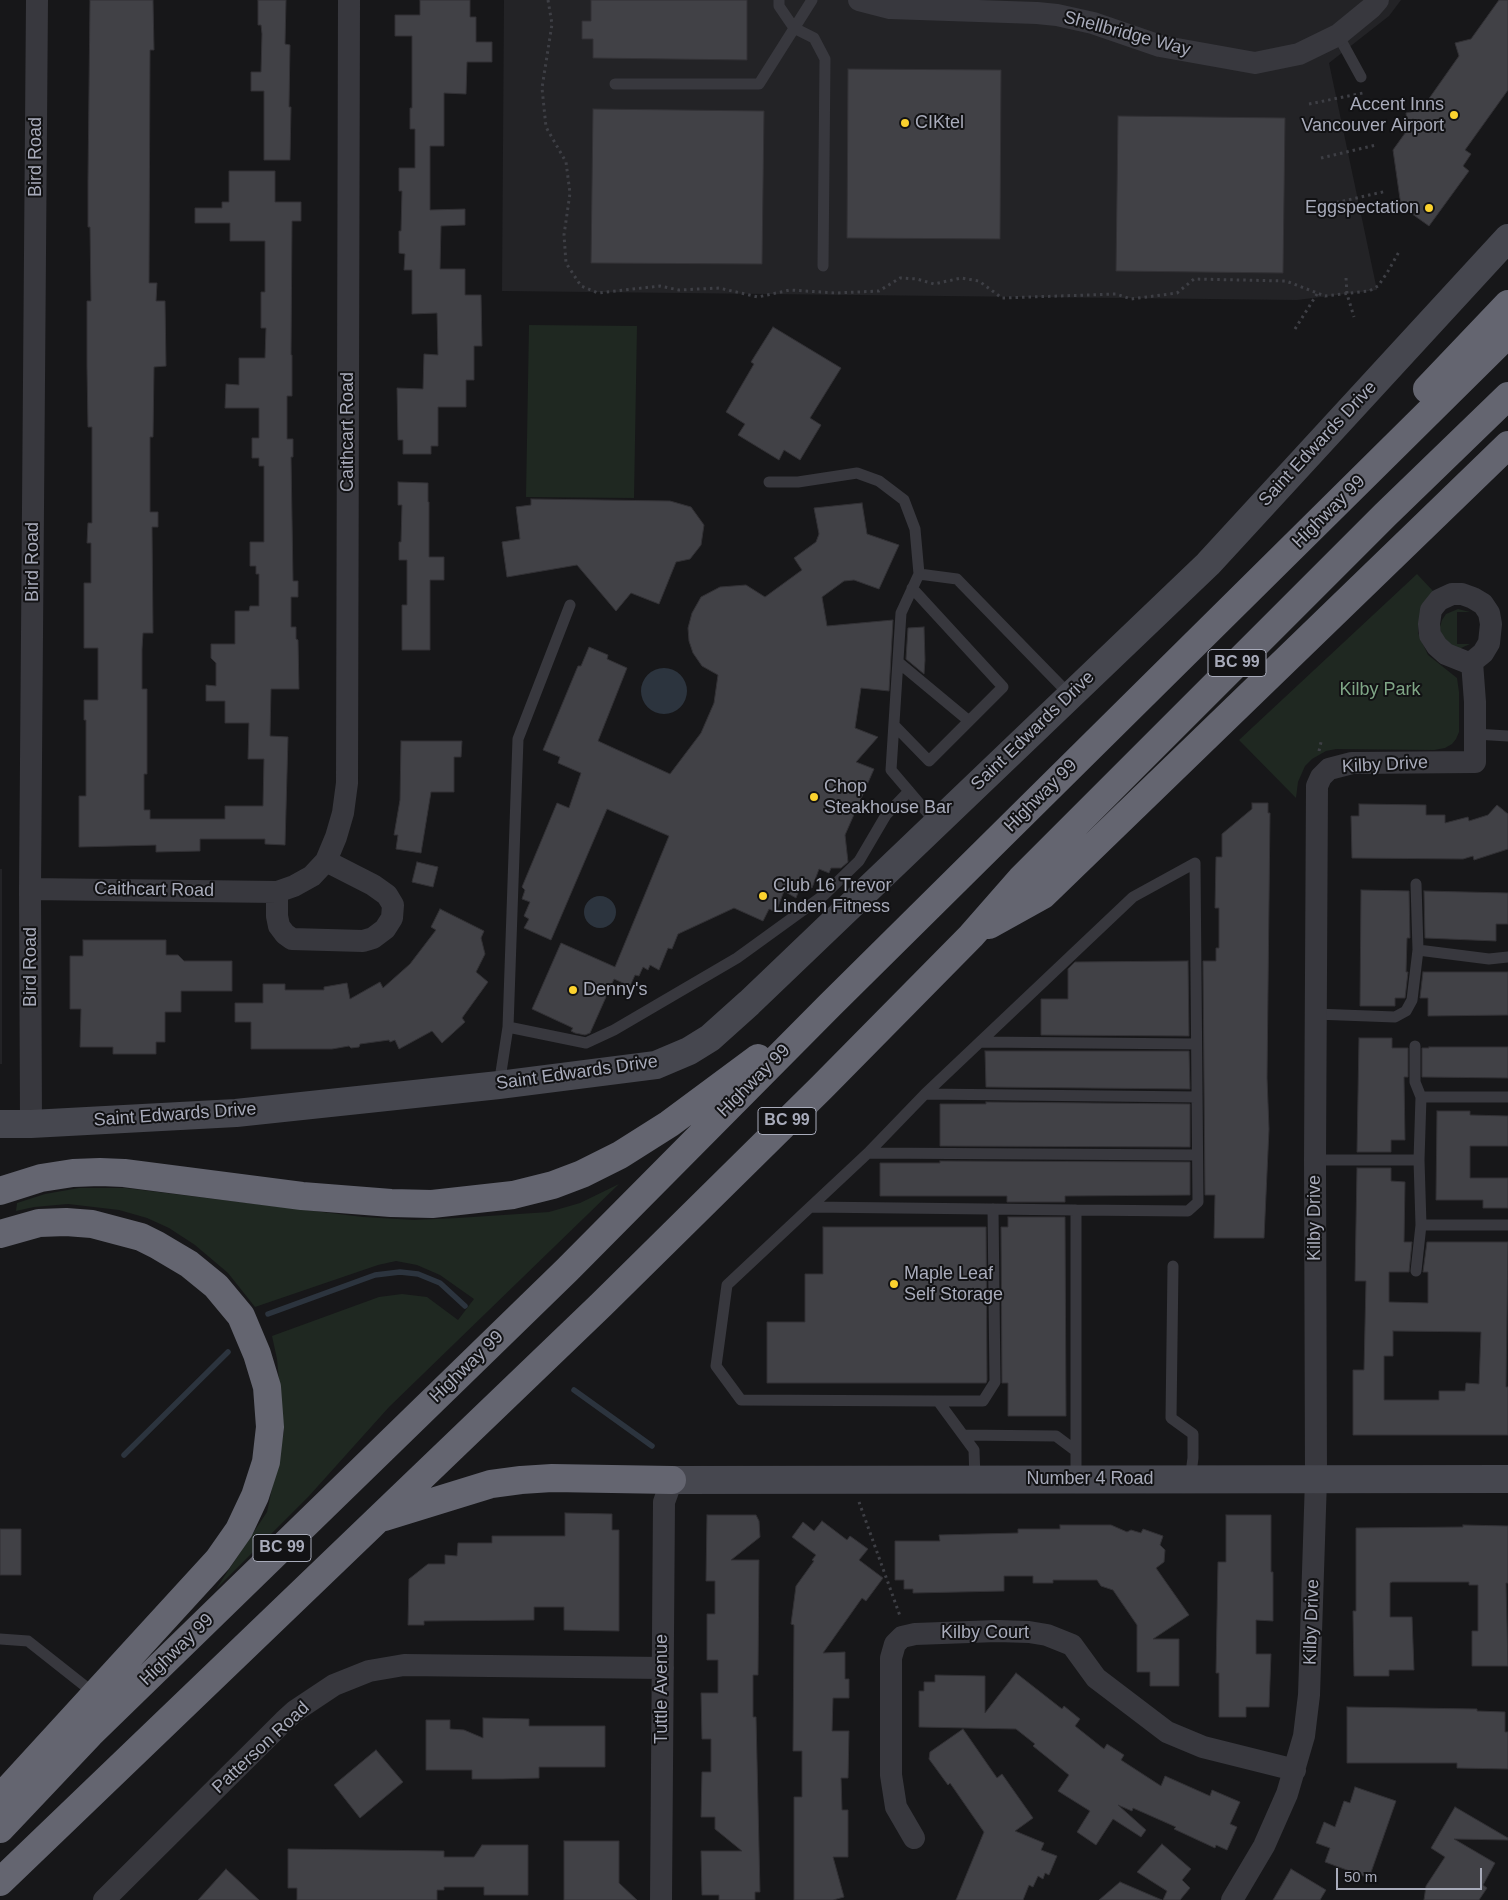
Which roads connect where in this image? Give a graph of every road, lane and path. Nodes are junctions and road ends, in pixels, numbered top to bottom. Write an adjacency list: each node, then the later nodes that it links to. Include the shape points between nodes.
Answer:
1 (37, 0): 48 (street, Bird Road)
2 (349, 0): 46 (street, Caithcart Road, via 347,783 343,813)
3 (548, 0): 22 (path, via 552,24 542,88 546,127 566,162 570,193 564,235 566,263 581,286 598,293 660,286 679,290 719,288 758,297 790,290 878,291 900,278 934,284 960,278 979,281 1002,298 1116,294 1131,299 1177,292 1194,279 1286,281)
4 (779, 0): 8 (lane, via 779,6)
5 (812, 0): 8 (lane)
6 (859, 0): 9 (street, Shellbridge Way, via 890,8 1057,15 1093,23 1160,46 1255,63 1299,54)
7 (1378, 0): 9 (street, Shellbridge Way)
8 (794, 28): 11 (lane, via 759,84); 20 (lane, via 814,38 825,59)
9 (1338, 35): 10 (lane)
10 (1361, 77)
11 (615, 84)
12 (1364, 93): 13 (path)
13 (1309, 104)
14 (1376, 145): 15 (path)
15 (1321, 158)
16 (1386, 191): 17 (path)
17 (1330, 204)
18 (1508, 238): 37 (street, Saint Edwards Drive, via 1208,564)
19 (1400, 250): 23 (path, via 1378,286 1369,291)
20 (823, 266)
21 (1346, 278): 23 (path)
22 (1317, 293): 23 (path, via 1325,296); 26 (path)
23 (1347, 294): 25 (path)
24 (1508, 304): 31 (highway, via 1373,446)
25 (1354, 317)
26 (1295, 330)
27 (1508, 334): 31 (highway, Highway 99 / BC 99)
28 (1508, 396): 50 (highway, BC 99, via 1021,879)
29 (1508, 445): 50 (highway, via 1043,895)
30 (769, 482): 32 (lane, via 798,482 857,473 878,481 904,500 914,530)
31 (1337, 504): 53 (highway, Highway 99 / BC 99)
32 (919, 574): 33 (lane); 37 (lane, via 957,579)
33 (912, 588): 35 (lane, via 901,612); 38 (lane, via 1003,687)
34 (570, 605): 55 (lane, via 518,739)
35 (898, 662): 38 (lane); 39 (lane)
36 (1472, 662): 40 (street, Kilby Drive)
37 (1070, 695): 45 (street, Saint Edwards Drive)
38 (969, 721): 39 (lane, via 929,761)
39 (894, 724): 44 (lane, via 891,770)
40 (1475, 734): 41 (lane); 54 (street, Kilby Drive, via 1475,762 1352,763 1329,769 1321,777 1316,794)
41 (1508, 736)
42 (1321, 742): 43 (path)
43 (1318, 754)
44 (909, 791): 45 (lane); 55 (lane, via 886,815 859,861 824,895 736,958 622,1026 586,1043)
45 (936, 824): 59 (street, Saint Edwards Drive, via 710,1038 656,1065)
46 (326, 861): 49 (street, Caithcart Road, via 312,876); 49 (street, via 387,895 392,905 392,918 385,929 373,938 363,941 292,939 279,926)
47 (1416, 884): 51 (lane)
48 (30, 889): 49 (street, Caithcart Road); 65 (street, Bird Road)
49 (278, 892)
50 (971, 936): 89 (highway, BC 99, via 608,1298)
51 (1418, 950): 52 (lane, via 1489,959); 54 (lane, via 1412,1000 1406,1011 1395,1017)
52 (1508, 957)
53 (830, 1005): 70 (highway, via 669,1124 620,1155 553,1185 514,1195 432,1204 391,1203 100,1172 42,1178); 96 (highway, Highway 99 / BC 99, via 567,1270 90,1734)
54 (1315, 1014): 68 (street, Kilby Drive)
55 (508, 1027): 59 (lane)
56 (981, 1042): 57 (lane); 57 (lane, via 1133,897 1195,863); 60 (lane)
57 (1196, 1044): 61 (lane)
58 (1415, 1046): 62 (lane, via 1415,1082)
59 (499, 1085): 65 (street, Saint Edwards Drive, via 236,1112)
60 (924, 1094): 61 (lane); 66 (lane)
61 (1196, 1097): 67 (lane)
62 (1420, 1097): 63 (lane); 69 (lane)
63 (1508, 1097)
64 (0, 1124): 65 (street, Saint Edwards Drive)
65 (31, 1124)
66 (868, 1153): 67 (lane); 71 (lane)
67 (1197, 1155): 73 (lane, via 1198,1202 1188,1211)
68 (1314, 1160): 69 (lane); 84 (street, Kilby Drive)
69 (1419, 1160): 74 (lane)
70 (0, 1191)
71 (811, 1207): 72 (lane); 79 (lane, via 728,1285 716,1366 741,1400)
72 (993, 1209): 73 (lane); 79 (lane, via 995,1382 983,1401)
73 (1076, 1210): 81 (lane)
74 (1421, 1224): 75 (lane); 78 (lane)
75 (1508, 1225)
76 (0, 1234): 93 (highway, via 39,1223 66,1222 117,1230 157,1245 189,1264 216,1286 241,1316 267,1387 270,1427 266,1462 239,1530 218,1560)
77 (1172, 1266): 87 (lane, via 1171,1418 1193,1434)
78 (1416, 1272)
79 (938, 1401): 80 (lane)
80 (963, 1435): 81 (lane, via 1056,1436); 82 (lane, via 974,1450)
81 (1076, 1451): 83 (lane)
82 (975, 1479): 83 (street, Number 4 Road); 86 (street, Number 4 Road)
83 (1076, 1479): 87 (street, Number 4 Road)
84 (1316, 1479): 85 (street, Number 4 Road); 87 (street, Number 4 Road); 94 (street, Kilby Drive, via 1311,1673 1304,1736)
85 (1508, 1479)
86 (672, 1480): 89 (highway, via 521,1480 491,1484); 92 (street, Tuttle Avenue, via 664,1502)
87 (1190, 1480)
88 (859, 1500): 90 (path)
89 (378, 1519): 98 (highway, BC 99)
90 (907, 1636): 94 (street, Kilby Court, via 997,1631 1047,1636 1072,1645 1096,1678 1167,1732 1203,1747); 97 (street, via 902,1636 895,1644 891,1658 891,1775 896,1807)
91 (0, 1639): 93 (lane, via 28,1641)
92 (663, 1668): 99 (street, Patterson Road, via 404,1665 369,1671 334,1685 284,1721); 100 (street, Tuttle Avenue)
93 (95, 1694): 95 (highway)
94 (1295, 1770): 101 (street, Kilby Drive, via 1264,1846)
95 (0, 1798)
96 (0, 1829)
97 (914, 1838)
98 (0, 1882)
99 (104, 1900)
100 (660, 1900)
101 (1232, 1900)

